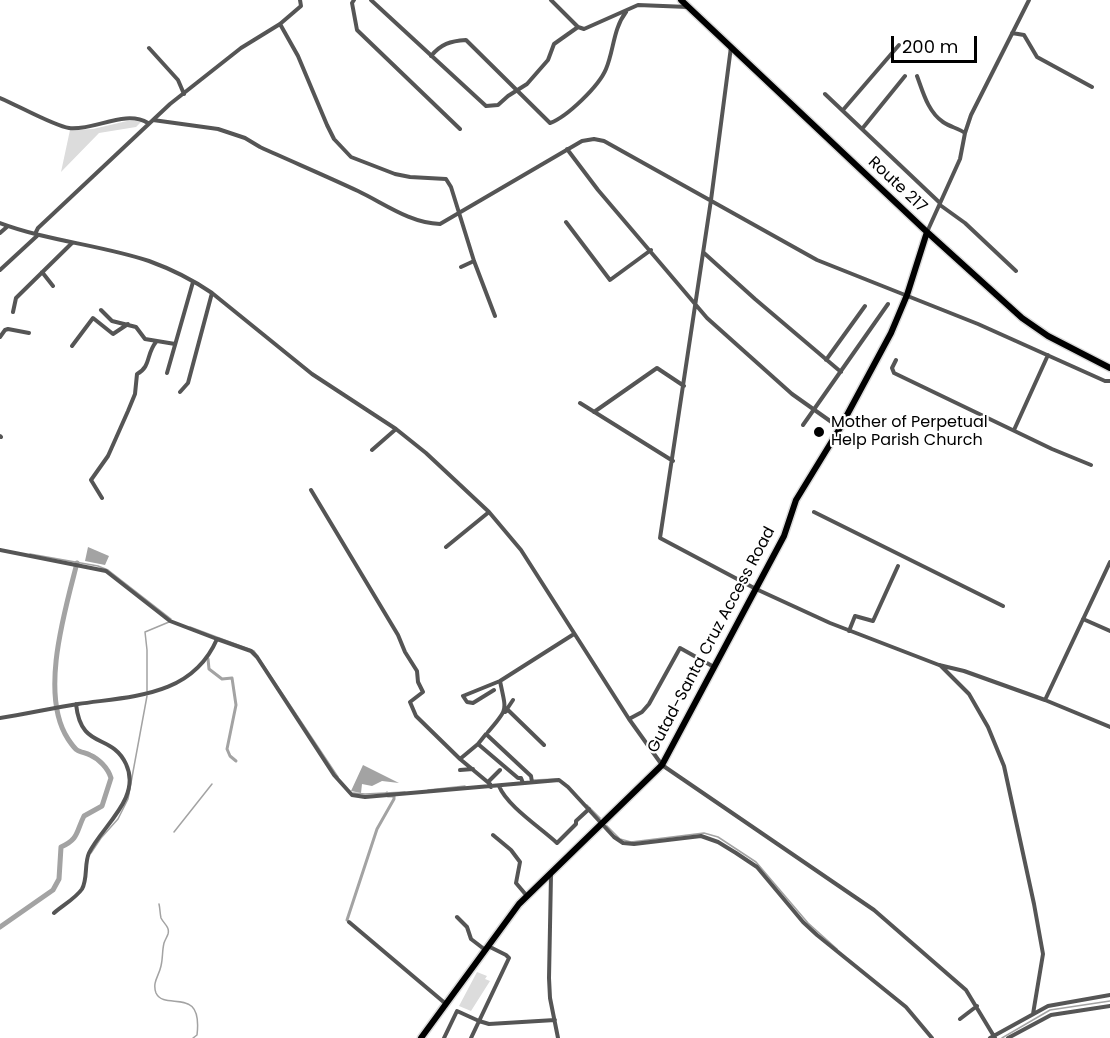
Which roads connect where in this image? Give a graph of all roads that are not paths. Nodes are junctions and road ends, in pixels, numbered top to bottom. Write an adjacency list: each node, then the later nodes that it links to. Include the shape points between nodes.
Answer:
1 (300, 0): 9 (street, via 301,6)
2 (354, 0): 26 (street, via 357,30)
3 (371, 0): 15 (street)
4 (551, 0): 10 (street)
5 (681, 0): 7 (main road, Route 217)
6 (1029, 0): 11 (street)
7 (688, 7): 8 (street, via 638,5); 13 (main road, Route 217)
8 (621, 16): 10 (street, via 584,29); 19 (street, via 606,70 591,90 557,121 550,123)
9 (280, 24): 20 (street, via 241,48); 32 (street, via 334,139 361,162 410,177 446,179)
10 (578, 27): 19 (street, via 554,44 548,60)
11 (1012, 33): 18 (street, via 1024,35 1037,57); 28 (street)
12 (899, 45): 23 (street)
13 (731, 47): 30 (street); 36 (main road, Route 217)
14 (149, 48): 20 (street)
15 (431, 56): 19 (street, via 486,106 498,105); 19 (street, via 439,46 466,40)
16 (905, 76): 27 (street)
17 (917, 76): 28 (street, via 936,116)
18 (1092, 87)
19 (517, 90)
20 (184, 94): 24 (street)
21 (825, 94): 23 (street)
22 (0, 98): 25 (street, via 69,128 126,119)
23 (843, 110): 27 (street)
24 (155, 119): 25 (street); 32 (street, via 218,129 245,138 429,224 440,225)
25 (148, 123): 38 (street, via 38,228)
26 (460, 129)
27 (862, 129): 31 (street)
28 (965, 133): 31 (street, via 960,159)
29 (567, 149): 30 (street, via 582,141 604,141); 32 (street); 40 (street)
30 (711, 200): 41 (street); 50 (street, via 817,260)
31 (940, 204): 36 (street); 45 (street)
32 (459, 212): 42 (street)
33 (566, 222): 40 (street, via 610,280)
34 (0, 223): 35 (street)
35 (8, 226): 37 (street); 38 (street)
36 (927, 232): 50 (main road, Gutad-Santa Cruz Access Road); 66 (main road, Route 217, via 1022,318)
37 (0, 233)
38 (37, 235): 39 (street); 44 (street)
39 (72, 243): 46 (street); 47 (street, via 143,260)
40 (651, 250): 51 (street)
41 (703, 252): 51 (street); 64 (street)
42 (474, 261): 43 (street); 56 (street)
43 (461, 267)
44 (0, 270)
45 (1017, 271)
46 (42, 272): 48 (street); 55 (street, via 16,298)
47 (193, 282): 49 (street); 61 (street)
48 (53, 286)
49 (212, 293): 71 (street, via 188,383); 77 (street, via 312,374)
50 (907, 295): 63 (street); 76 (main road, Gutad-Santa Cruz Access Road)
51 (695, 304): 70 (street); 73 (street)
52 (888, 304): 67 (street)
53 (865, 306): 64 (street)
54 (101, 310): 57 (street, via 112,321)
55 (13, 312)
56 (495, 316)
57 (129, 324): 60 (street, via 143,338); 62 (street, via 113,333 93,318)
58 (29, 333): 59 (street, via 8,329)
59 (0, 337)
60 (156, 342): 61 (street); 83 (street, via 146,367 137,374 135,394 108,456 91,480)
61 (175, 344): 68 (street)
62 (72, 346)
63 (1048, 355): 69 (street); 78 (street)
64 (826, 360): 67 (street)
65 (896, 360): 78 (street, via 894,373)
66 (1110, 368)
67 (841, 372): 73 (street)
68 (167, 373)
69 (1110, 381)
70 (684, 386): 74 (street, via 657,368); 80 (street)
71 (180, 392)
72 (580, 403): 74 (street)
73 (813, 411): 75 (street); 76 (street)
74 (594, 412): 80 (street)
75 (803, 425)
76 (840, 428): 90 (main road, Gutad-Santa Cruz Access Road, via 796,500 784,536)
77 (396, 429): 79 (street); 84 (street)
78 (1014, 430): 81 (street)
79 (372, 450)
80 (673, 461): 90 (street, via 660,538)
81 (1090, 465)
82 (311, 490): 111 (street, via 417,671 423,693 410,702 416,716)
83 (102, 498)
84 (489, 512): 86 (street); 95 (street, via 521,550)
85 (814, 512): 91 (street)
86 (446, 547)
87 (0, 550): 96 (street, via 106,571 170,621)
88 (1110, 562): 92 (street)
89 (898, 566): 93 (street, via 873,621 855,616)
90 (756, 589): 93 (street); 98 (main road, Gutad-Santa Cruz Access Road)
91 (1004, 606)
92 (1083, 619): 94 (street); 102 (street)
93 (849, 631): 97 (street)
94 (1110, 632)
95 (574, 634): 99 (street); 106 (street)
96 (218, 639): 103 (street, via 205,661 176,685 157,692); 120 (street, via 257,657 334,775 352,795)
97 (939, 665): 102 (street); 134 (street, via 969,694 1004,766 1043,954)
98 (715, 667): 106 (street, via 680,648 649,704); 112 (main road, Gutad-Santa Cruz Access Road)
99 (500, 681): 100 (street, via 463,696 473,703); 104 (street)
100 (494, 690)
101 (513, 700): 104 (street)
102 (1045, 700): 107 (street)
103 (76, 704): 105 (street); 126 (street, via 85,733 115,749 126,763 130,780 118,814 89,853 82,888)
104 (505, 712): 108 (street); 110 (street, via 508,710)
105 (0, 718)
106 (628, 719): 112 (street)
107 (1110, 727)
108 (488, 732)
109 (478, 744): 111 (street); 117 (street, via 486,734 531,776); 118 (street)
110 (544, 745)
111 (460, 759): 113 (street)
112 (662, 765): 122 (main road, Gutad-Santa Cruz Access Road); 132 (street, via 874,910 943,968)
113 (474, 769): 114 (street); 116 (street)
114 (460, 770)
115 (500, 770): 116 (street)
116 (488, 782): 120 (street)
117 (532, 782): 118 (street); 121 (street, via 559,780)
118 (523, 783): 119 (street)
119 (499, 786): 120 (street); 121 (street, via 511,802 557,843)
120 (491, 787)
121 (589, 809): 122 (street)
122 (602, 823): 124 (main road, Gutad-Santa Cruz Access Road); 143 (street, via 623,843 701,836 743,857 757,867 803,922 906,1007)
123 (493, 835): 125 (street, via 520,862 516,883)
124 (550, 874): 125 (main road, Gutad-Santa Cruz Access Road); 136 (street, via 549,978)
125 (527, 896): 129 (main road, Gutad-Santa Cruz Access Road)
126 (54, 912)
127 (457, 917): 129 (street, via 467,927 470,938)
128 (349, 922): 131 (street)
129 (485, 947): 131 (main road, Gutad-Santa Cruz Access Road); 137 (street, via 509,958)
130 (1110, 995): 134 (street, via 1047,1006)
131 (446, 1004): 139 (main road, Gutad-Santa Cruz Access Road)
132 (977, 1006): 135 (street); 138 (street)
133 (1110, 1006): 144 (street, via 1051,1015)
134 (1033, 1014): 138 (street)
135 (960, 1019)
136 (555, 1020): 137 (street); 142 (street)
137 (479, 1021): 140 (street, via 457,1011); 141 (street)
138 (993, 1037)
139 (421, 1038)
140 (444, 1038)
141 (471, 1038)
142 (558, 1038)
143 (932, 1038)
144 (1008, 1038)

